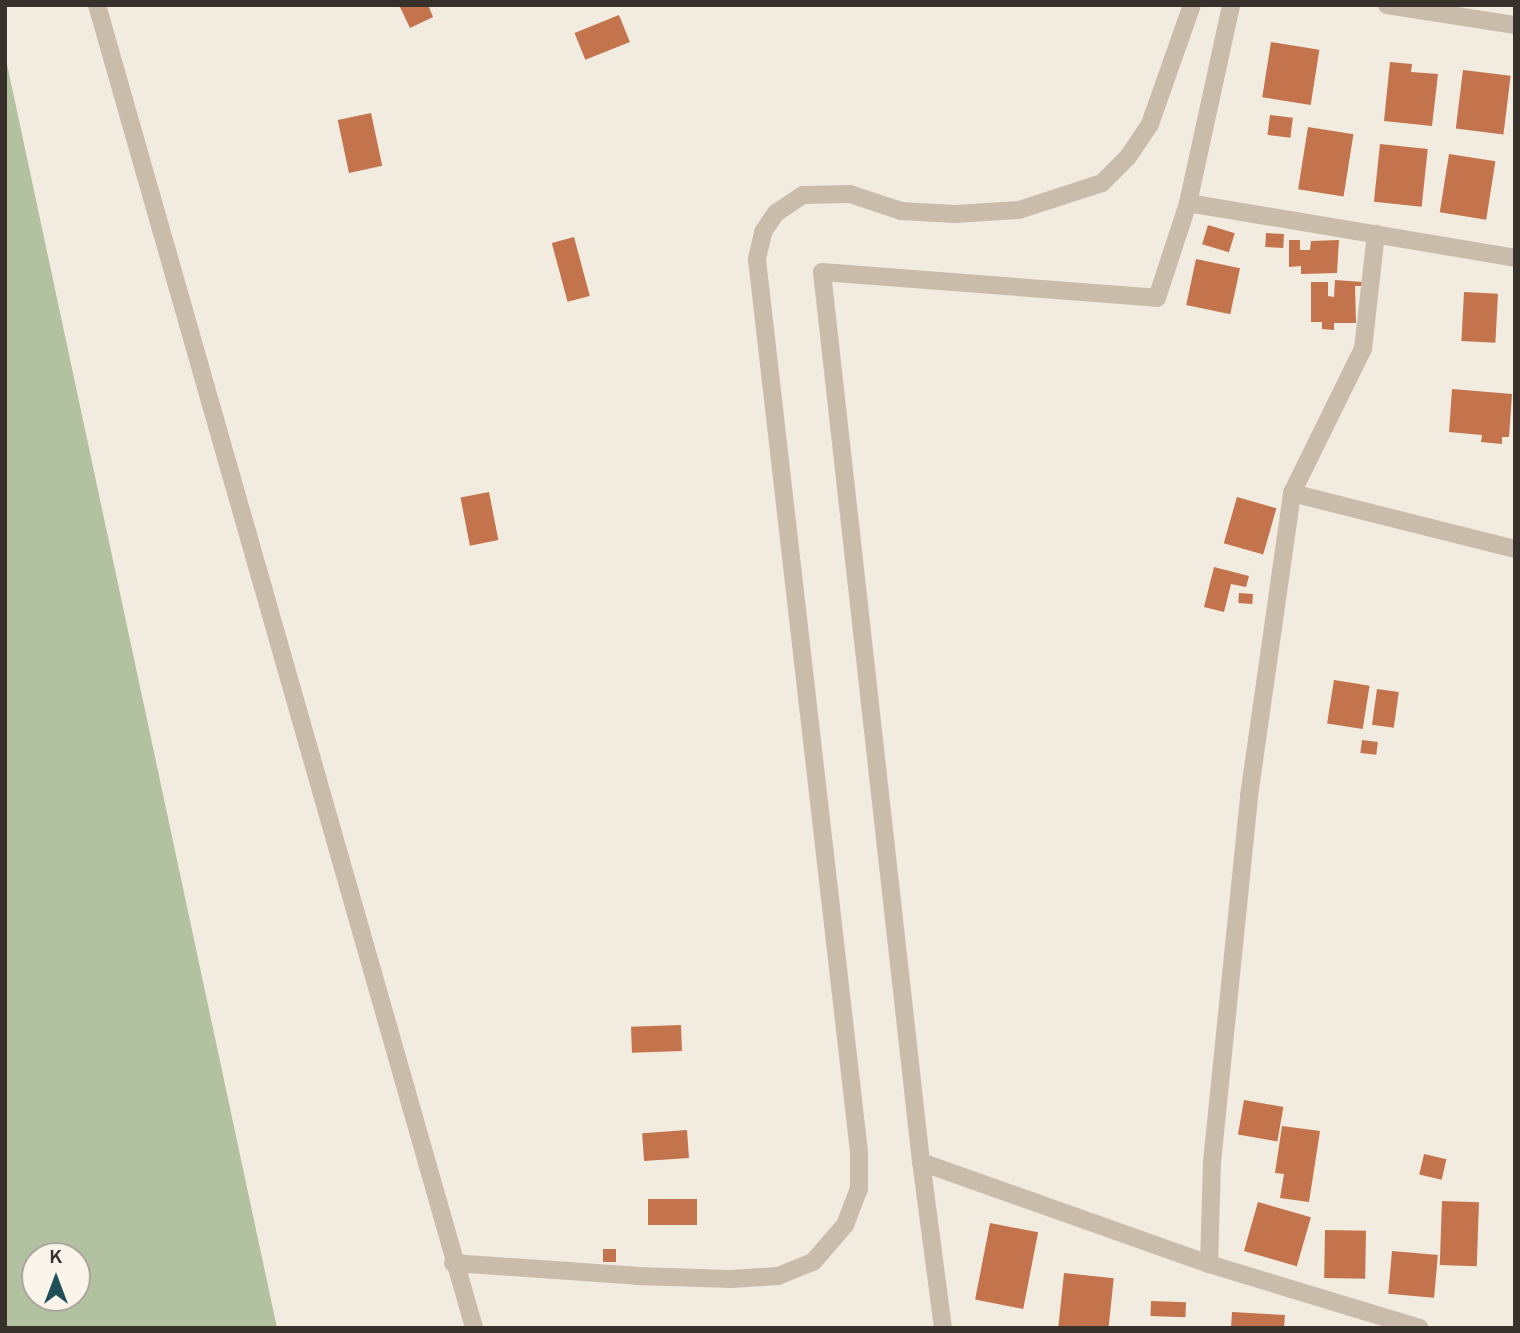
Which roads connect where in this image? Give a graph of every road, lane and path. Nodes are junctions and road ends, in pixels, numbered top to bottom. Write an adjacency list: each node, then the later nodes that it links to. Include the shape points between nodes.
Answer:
1 (97, 5): 12 (street)
2 (1192, 5): 12 (street, via 1150,124 1128,157 1102,183 1019,210 955,214 901,211 850,194 803,195 776,213 763,232 757,259 859,1152 859,1188 845,1226 813,1262 778,1276 637,1276)
3 (1231, 5): 6 (street)
4 (1387, 5): 5 (street)
5 (1515, 25)
6 (1188, 203): 7 (street); 11 (street, via 1157,298 822,272)
7 (1376, 234): 8 (street); 9 (street, via 1363,349)
8 (1515, 258)
9 (1292, 493): 10 (street); 13 (street, via 1248,796 1212,1162)
10 (1515, 549)
11 (921, 1162): 13 (street); 15 (street)
12 (453, 1263): 14 (street)
13 (1209, 1264): 16 (street)
14 (474, 1328)
15 (943, 1328)
16 (1420, 1328)

